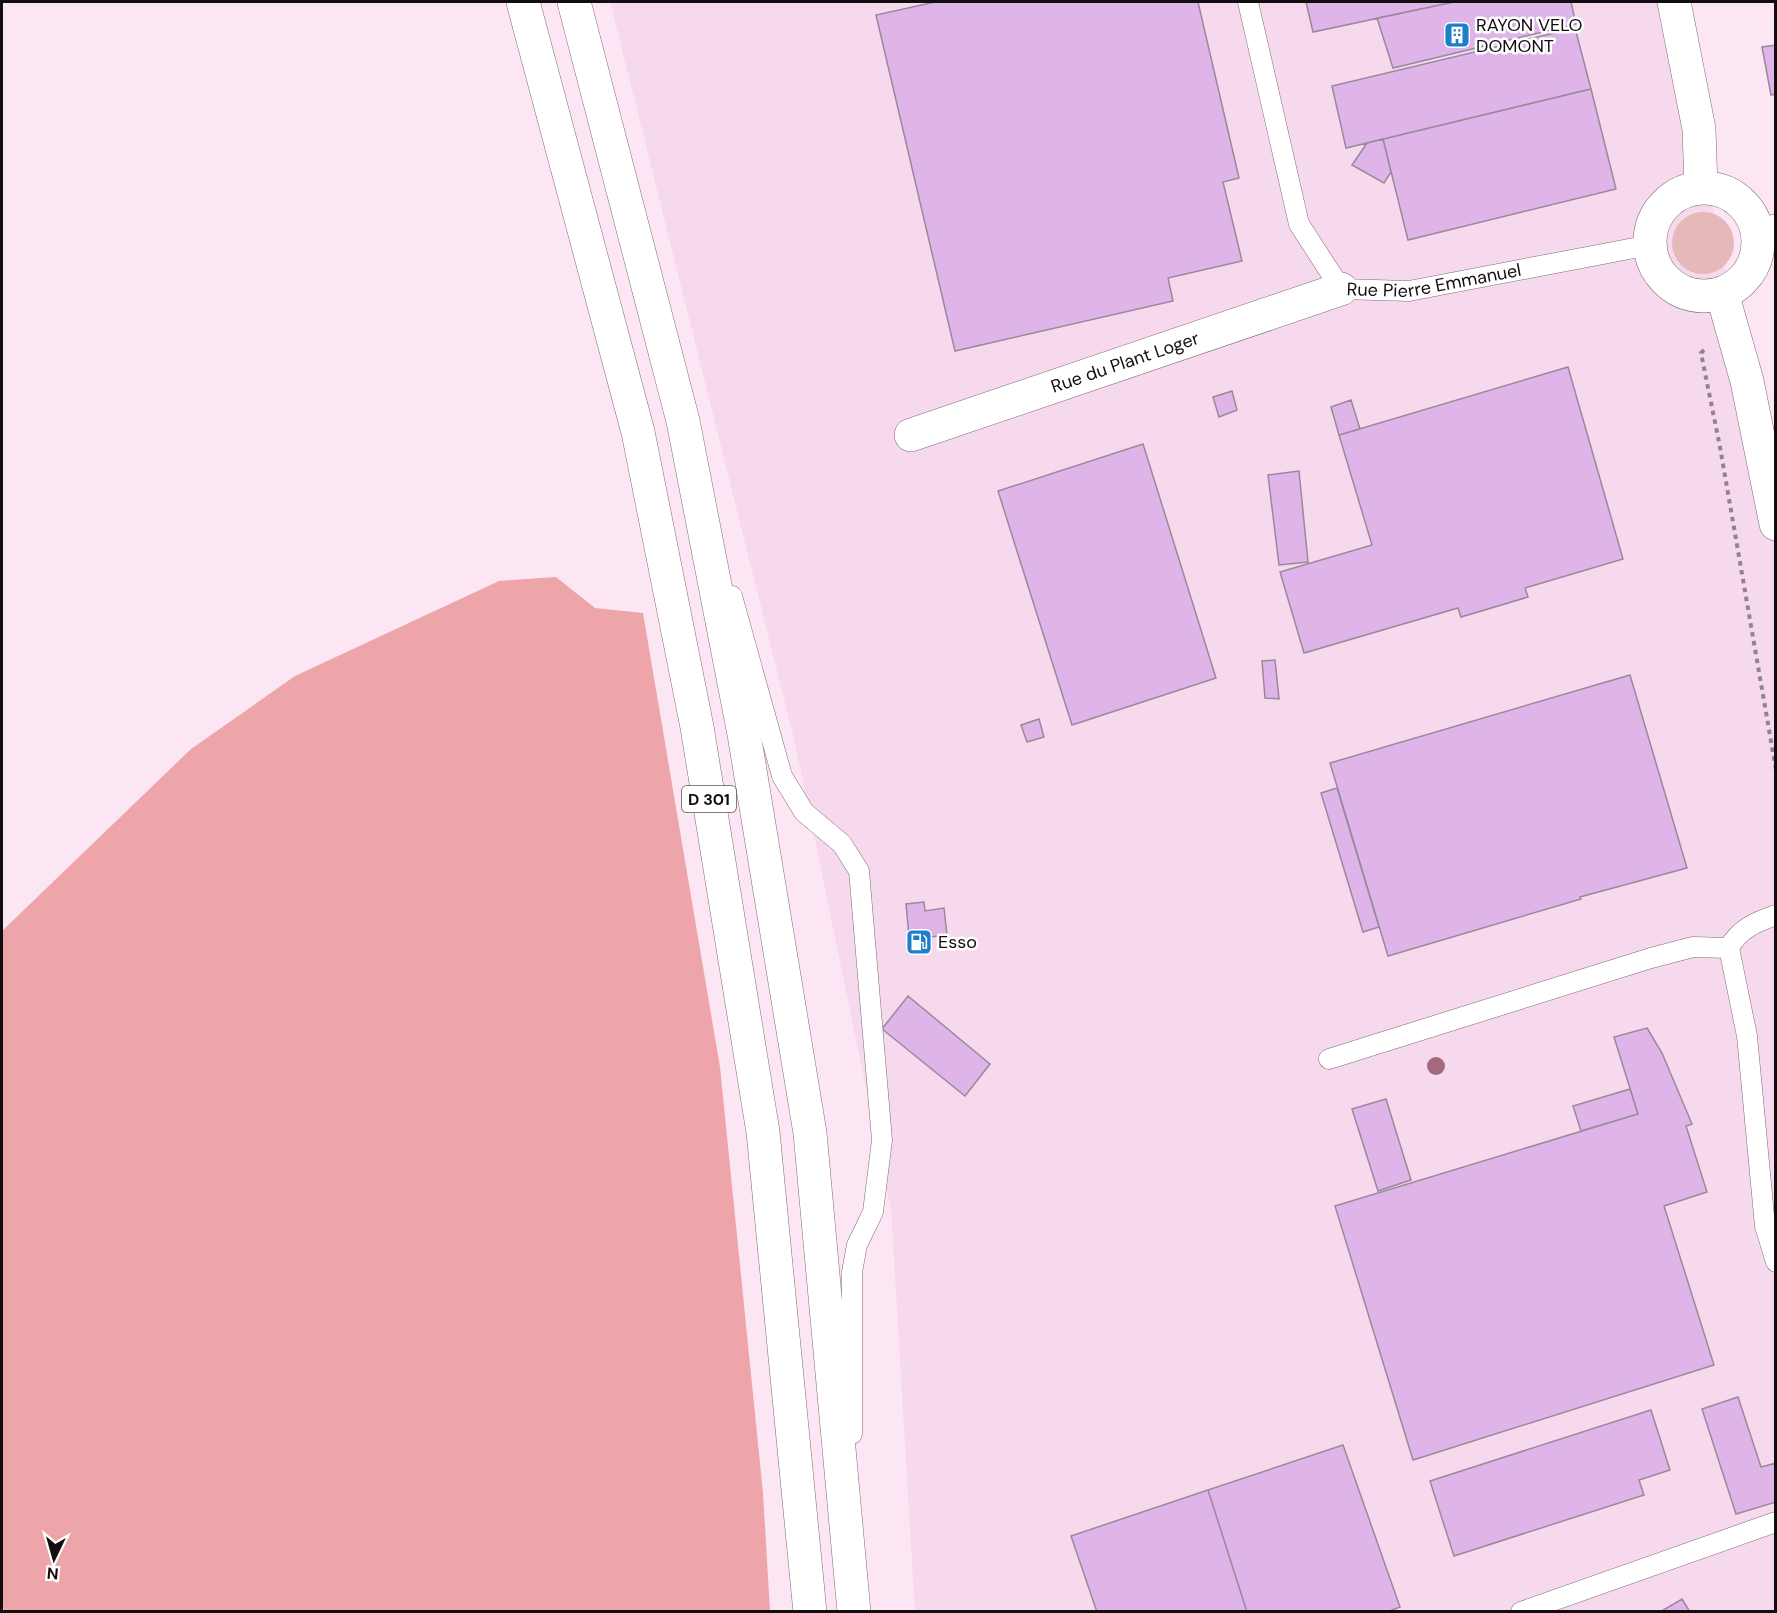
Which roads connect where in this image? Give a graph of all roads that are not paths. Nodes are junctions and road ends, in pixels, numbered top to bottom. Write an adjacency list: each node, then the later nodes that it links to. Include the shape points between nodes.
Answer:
1 (522, 2): 19 (main road, D 301, via 638,432 697,727 763,1132)
2 (574, 2): 10 (main road, D 301)
3 (1248, 2): 8 (lane, Rue Pierre Emmanuel, via 1299,224)
4 (1674, 2): 5 (main road, via 1699,129)
5 (1701, 188): 6 (main road, via 1732,196); 7 (main road, via 1670,200 1658,213)
6 (1767, 234): 9 (main road, via 1750,271)
7 (1650, 245): 8 (lane, Rue Pierre Emmanuel, via 1409,291); 9 (main road, via 1657,269 1673,287)
8 (1341, 289): 11 (main road, Rue du Plant Loger)
9 (1726, 307): 12 (main road, via 1747,381)
10 (683, 421): 18 (main road, D 301, via 744,734 810,1133); 18 (lane, via 782,776 804,812 842,844 859,871 882,1140 873,1212 857,1245 852,1272)
11 (910, 435)
12 (1776, 524)
13 (1776, 915): 14 (lane, via 1751,924 1734,937)
14 (1729, 948): 15 (lane, via 1692,947 1651,958); 16 (lane, via 1747,1036 1765,1226)
15 (1329, 1059)
16 (1776, 1262)
17 (1776, 1522): 21 (lane)
18 (852, 1565): 20 (main road, D 301)
19 (810, 1611)
20 (854, 1611)
21 (1521, 1611)

